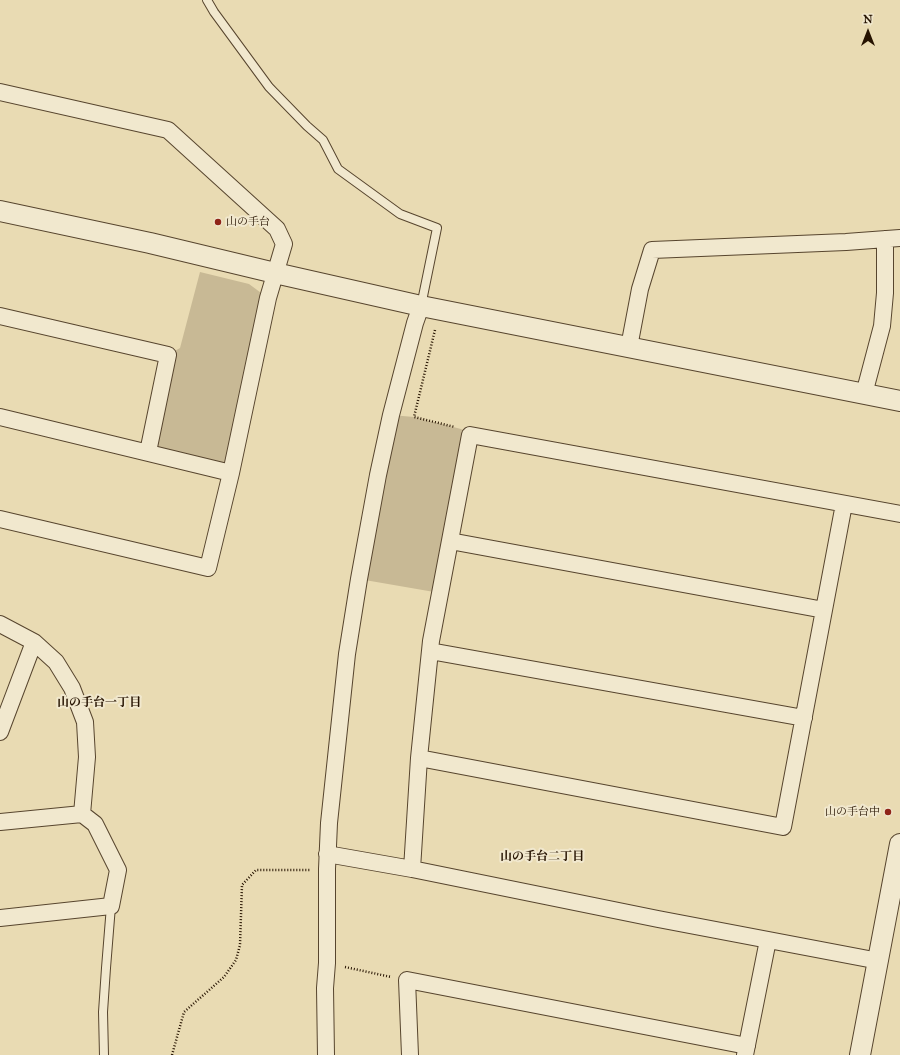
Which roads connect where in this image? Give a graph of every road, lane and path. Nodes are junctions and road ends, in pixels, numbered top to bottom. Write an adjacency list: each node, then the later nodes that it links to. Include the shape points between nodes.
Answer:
1 (207, 0): 6 (lane, via 269,87 324,140 338,169 400,214 437,228)
2 (0, 92): 5 (street, via 168,130 277,229 284,244)
3 (0, 211): 5 (street)
4 (892, 239): 8 (street, via 652,250 640,289); 9 (street, via 882,326)
5 (275, 273): 6 (street); 14 (street)
6 (430, 308): 8 (street); 12 (path, via 414,417 461,429); 29 (street, via 415,323 378,475 347,654)
7 (0, 316): 13 (street, via 168,355)
8 (629, 347): 9 (street)
9 (864, 394): 10 (street)
10 (900, 401)
11 (0, 418): 13 (street)
12 (470, 435): 15 (street); 18 (street)
13 (148, 452): 14 (street)
14 (231, 473): 17 (street, via 208,568)
15 (844, 504): 16 (street); 19 (street)
16 (900, 514)
17 (0, 519)
18 (450, 541): 19 (street); 22 (street)
19 (824, 610): 23 (street)
20 (0, 624): 21 (street)
21 (34, 642): 24 (street); 26 (street, via 56,662 72,688 85,722 87,757)
22 (430, 651): 23 (street); 25 (street)
23 (804, 718): 25 (street, via 783,827)
24 (0, 732)
25 (419, 758): 30 (street)
26 (82, 814): 27 (street); 31 (street, via 95,824 118,870)
27 (0, 822)
28 (900, 844): 34 (street)
29 (327, 862): 30 (street); 35 (street); 39 (path, via 256,870 242,885 240,945 236,960 224,977 184,1012)
30 (412, 869): 33 (street)
31 (112, 906): 32 (street); 38 (lane, via 103,1012)
32 (0, 918)
33 (768, 940): 34 (street); 37 (street)
34 (879, 961): 42 (street)
35 (327, 964): 36 (path); 40 (street)
36 (407, 980): 37 (street); 41 (street)
37 (746, 1050)
38 (104, 1055)
39 (172, 1055)
40 (326, 1055)
41 (410, 1055)
42 (860, 1055)

